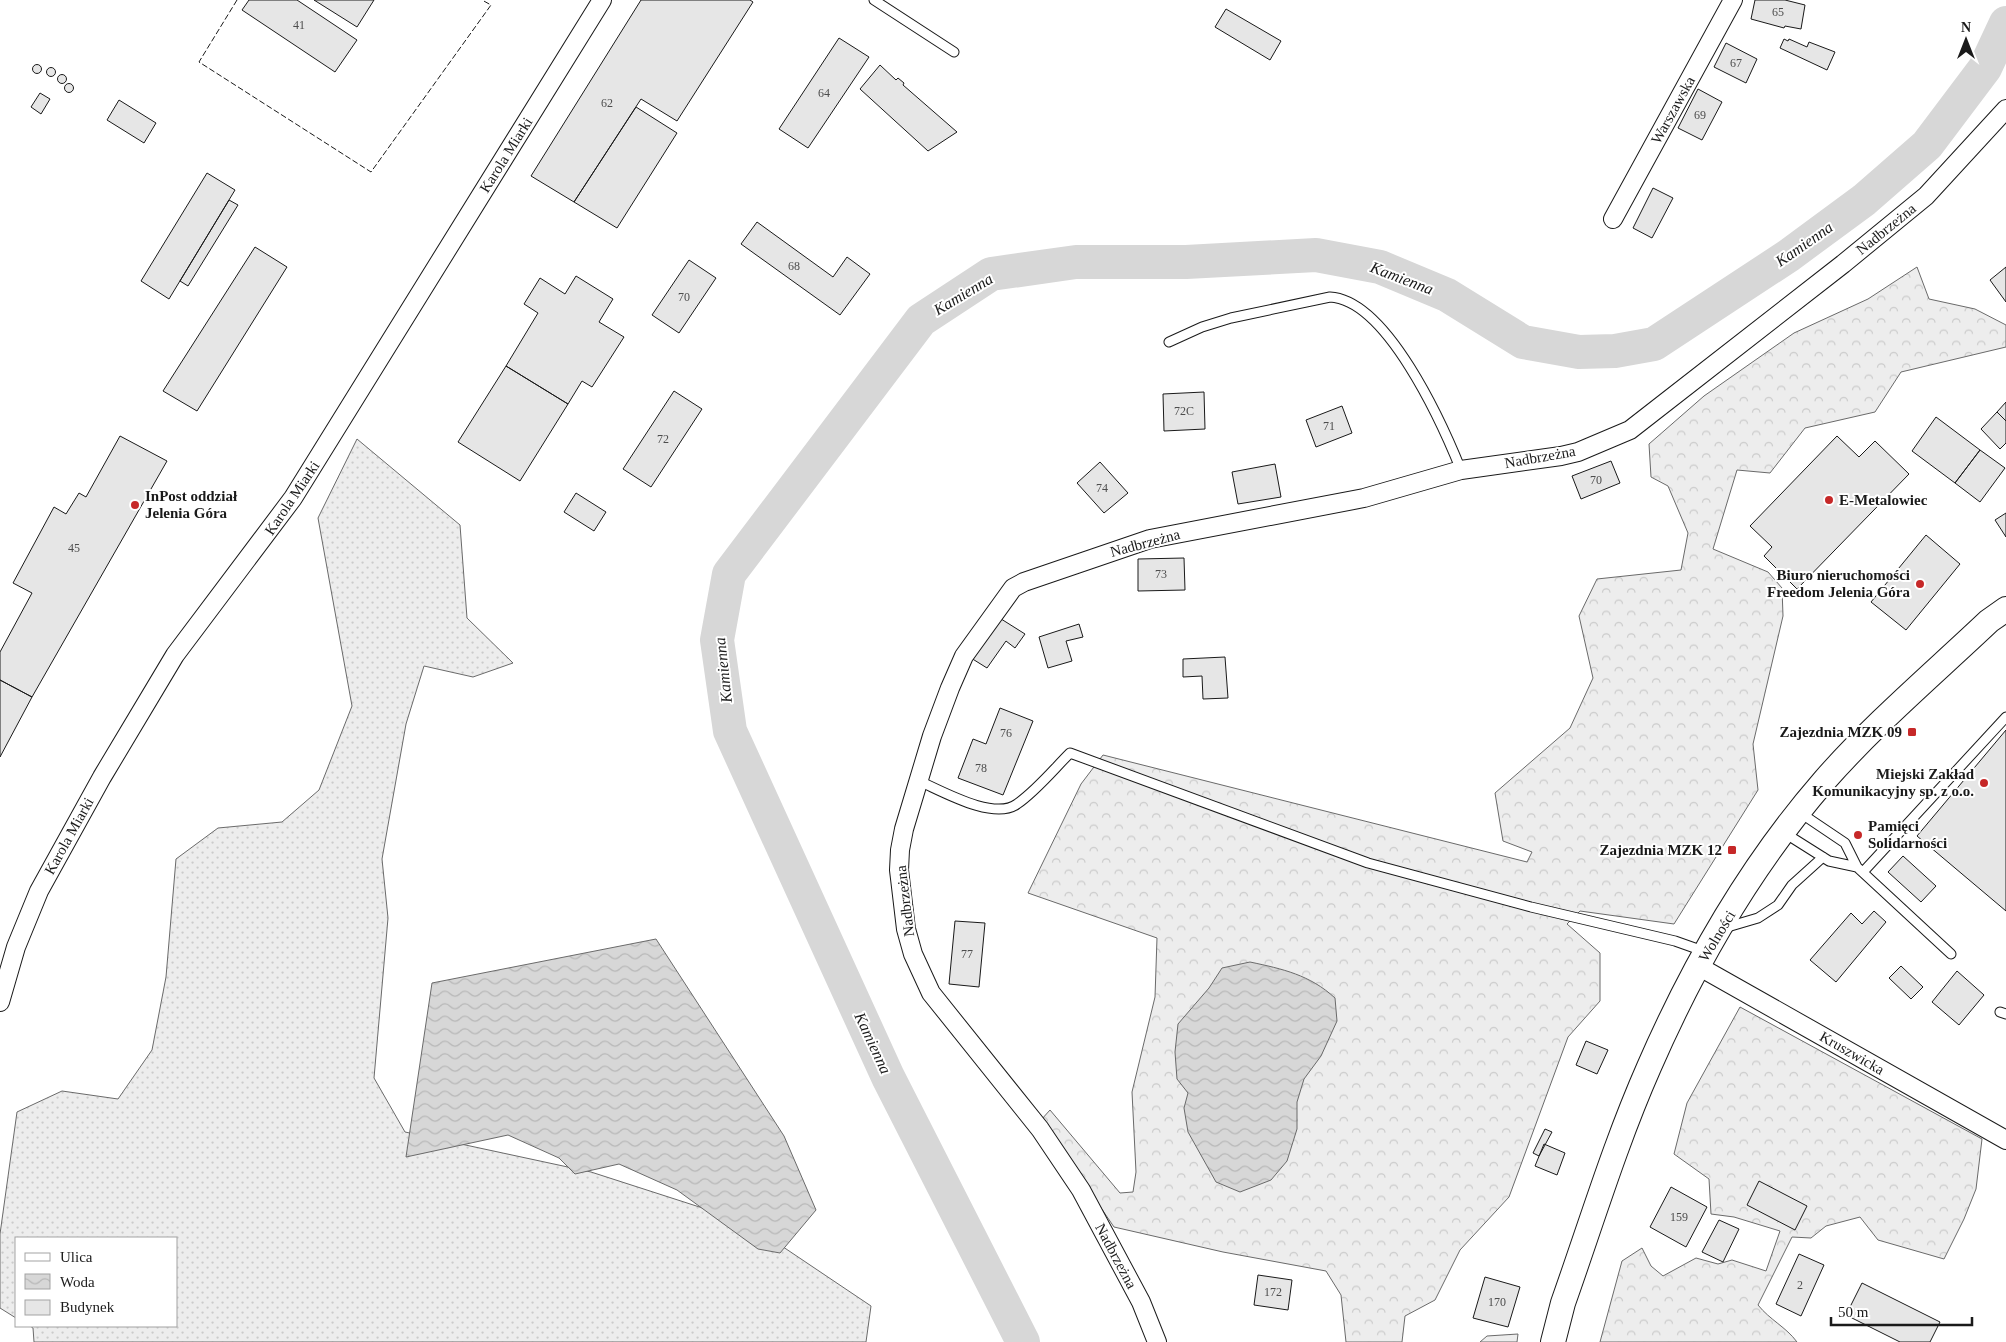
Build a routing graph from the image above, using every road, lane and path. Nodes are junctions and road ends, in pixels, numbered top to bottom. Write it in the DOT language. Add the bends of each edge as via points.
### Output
graph roads {
  1 [pos="602,0"];
  2 [pos="874,0"];
  3 [pos="1733,0"];
  4 [pos="954,52"];
  5 [pos="2006,109"];
  6 [pos="1613,219"];
  7 [pos="1169,342"];
  8 [pos="1461,470"];
  9 [pos="2006,609"];
  10 [pos="2006,717"];
  11 [pos="919,781"];
  12 [pos="1799,812"];
  13 [pos="1783,832"];
  14 [pos="1822,857"];
  15 [pos="1860,870"];
  16 [pos="1719,929"];
  17 [pos="1951,954"];
  18 [pos="1702,959"];
  19 [pos="0,1002"];
  20 [pos="2006,1140"];
  21 [pos="1157,1342"];
  22 [pos="1553,1342"];
  1 -- 19 [label="street, Karola Miarki" via="298,490 175,655 39,891 16,947"];
  2 -- 4 [label="lane"];
  3 -- 6 [label="street, Warszawska"];
  5 -- 8 [label="street, Nadbrzeżna" via="1926,196 1630,430 1569,454"];
  7 -- 8 [label="lane" via="1231,318 1330,297 1340,298 1377,325 1403,355 1446,432"];
  8 -- 11 [label="street, Nadbrzeżna" via="1364,498 1150,539 1013,588 964,656 941,711"];
  9 -- 12 [label="street, Wolności" via="1989,621 1850,752"];
  10 -- 15 [label="lane"];
  11 -- 18 [label="lane" via="956,798 994,810 1016,806 1070,753 1368,863 1531,908 1675,941"];
  11 -- 21 [label="street, Nadbrzeżna" via="904,829 899,870 906,930 921,976 931,994 989,1062 1064,1162 1141,1302"];
  12 -- 13 [label="street, Wolności"];
  12 -- 15 [label="lane" via="1845,843"];
  13 -- 14 [label="lane"];
  13 -- 16 [label="street, Wolności"];
  14 -- 15 [label="lane"];
  14 -- 16 [label="lane" via="1792,885 1778,905 1758,918"];
  15 -- 17 [label="lane"];
  16 -- 18 [label="street, Wolności"];
  18 -- 20 [label="street, Kruszwicka"];
  18 -- 22 [label="street, Wolności" via="1648,1068 1563,1303"];
}
